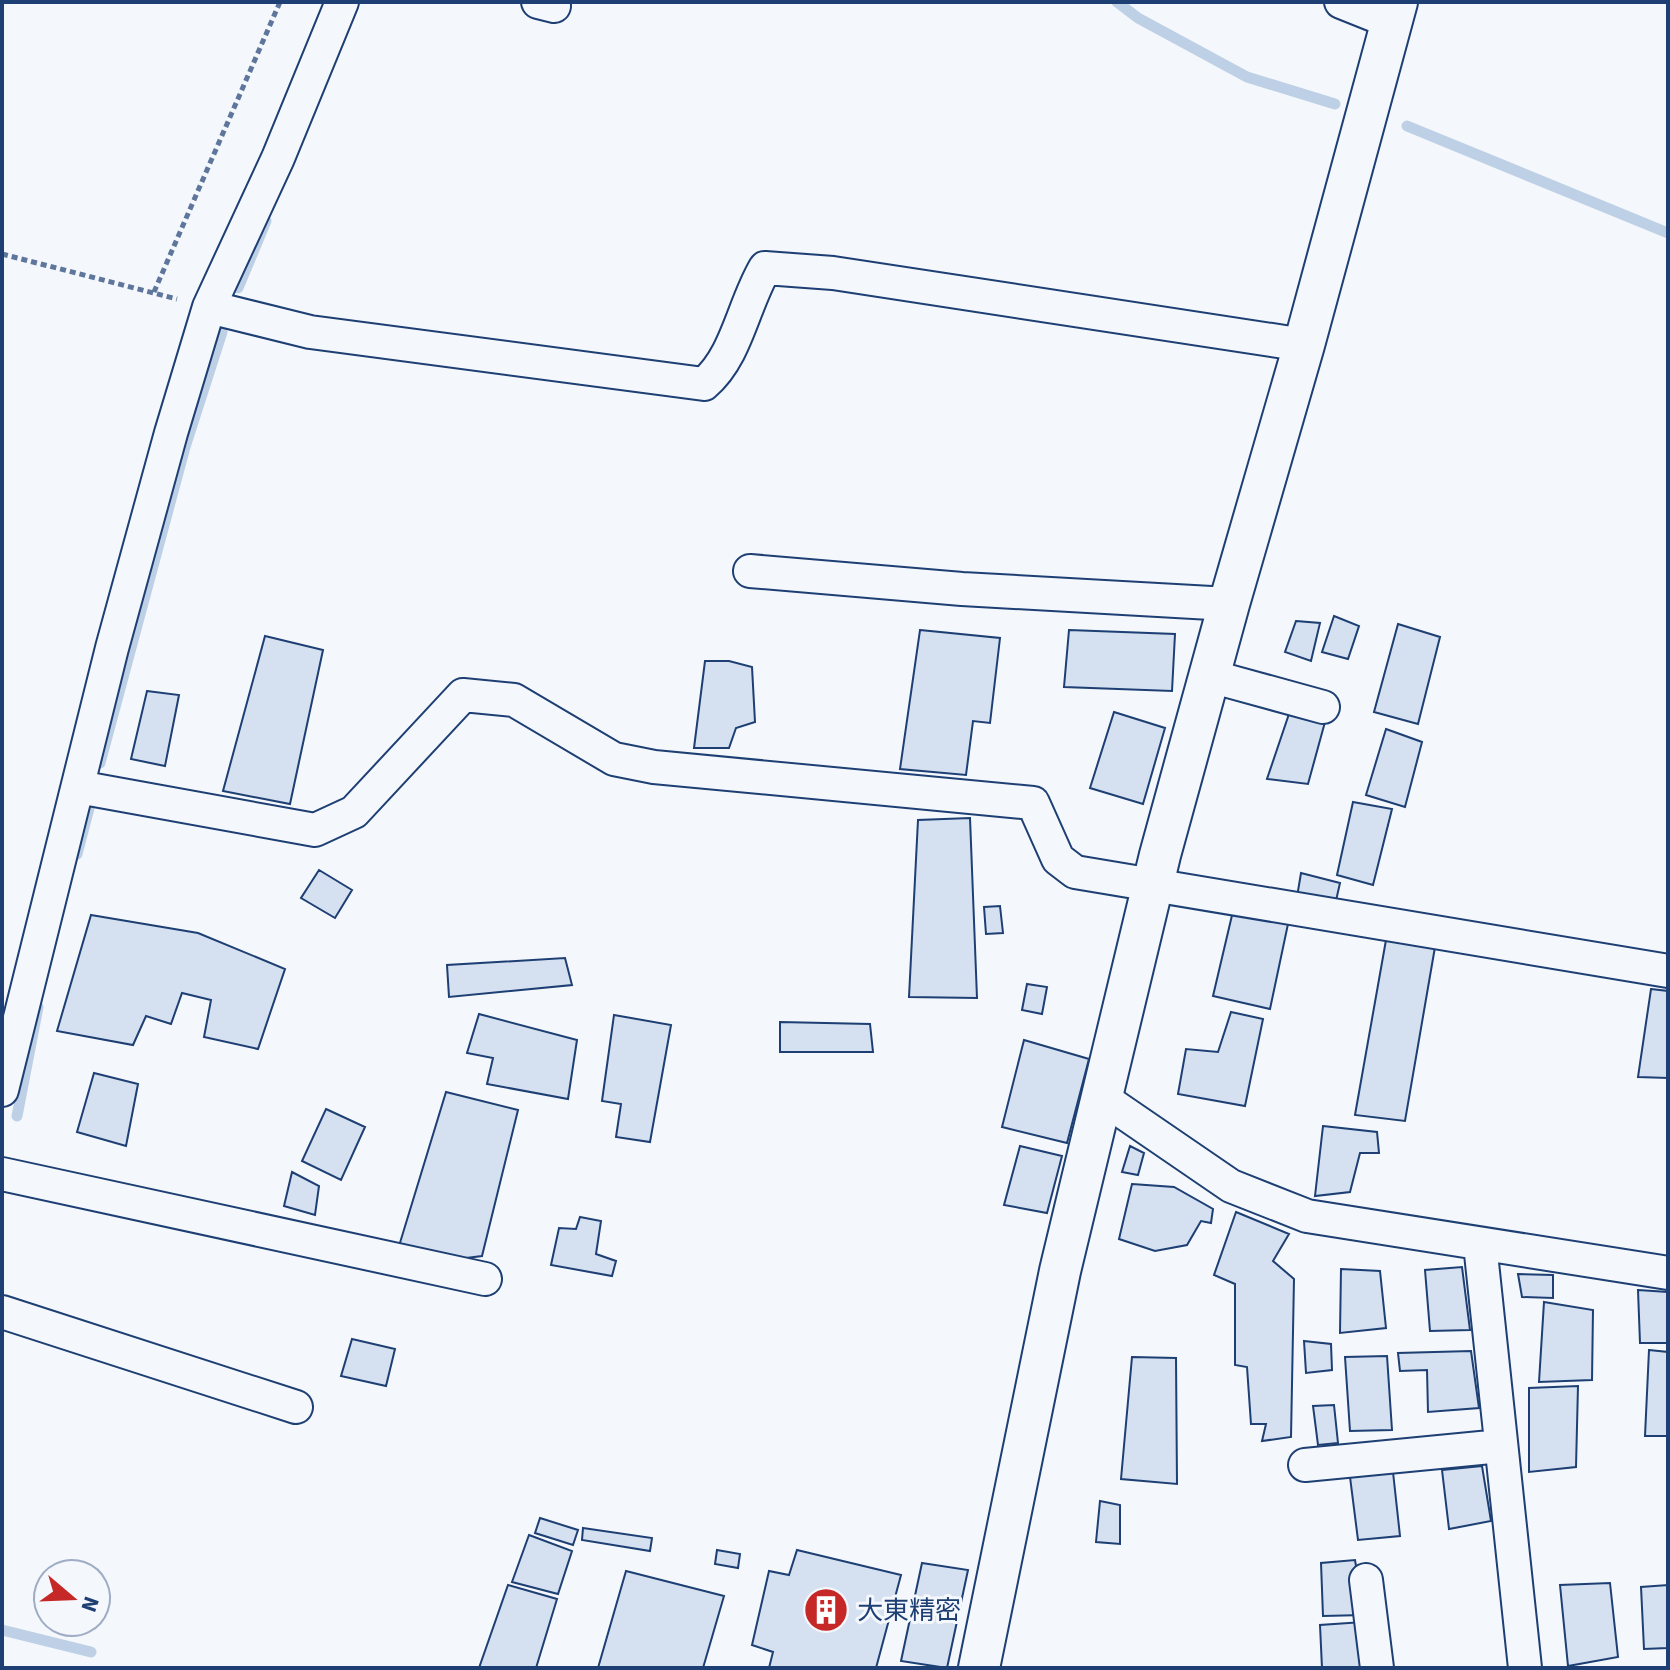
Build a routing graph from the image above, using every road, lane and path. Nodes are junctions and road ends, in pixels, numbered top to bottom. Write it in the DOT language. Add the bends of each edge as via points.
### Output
graph roads {
  1 [pos="280,2"];
  2 [pos="342,2"];
  3 [pos="1341,2"];
  4 [pos="1394,12"];
  5 [pos="2,254"];
  6 [pos="154,292"];
  7 [pos="209,307"];
  8 [pos="1304,345"];
  9 [pos="750,571"];
  10 [pos="1229,604"];
  11 [pos="1210,676"];
  12 [pos="1323,707"];
  13 [pos="78,787"];
  14 [pos="1153,885"];
  15 [pos="1668,971"];
  16 [pos="2,1090"];
  17 [pos="1101,1097"];
  18 [pos="2,1174"];
  19 [pos="1480,1244"];
  20 [pos="1668,1273"];
  21 [pos="485,1279"];
  22 [pos="2,1312"];
  23 [pos="296,1407"];
  24 [pos="1501,1446"];
  25 [pos="1305,1465"];
  26 [pos="1366,1580"];
  27 [pos="979,1668"];
  28 [pos="1377,1668"];
  29 [pos="1525,1668"];
  1 -- 6 [label="path"];
  2 -- 7 [label="street"];
  3 -- 4 [label="street"];
  4 -- 8 [label="street"];
  5 -- 6 [label="path"];
  6 -- 7 [label="path"];
  7 -- 8 [label="street" via="325,334 704,384 726,358 765,268 833,273"];
  7 -- 13 [label="street" via="127,592"];
  8 -- 10 [label="street"];
  9 -- 10 [label="street"];
  10 -- 11 [label="street"];
  11 -- 12 [label="street"];
  11 -- 14 [label="street"];
  13 -- 14 [label="street" via="315,830 354,812 463,695 514,700 614,759 654,767 1033,803 1058,859 1075,872"];
  13 -- 16 [label="street"];
  14 -- 15 [label="street"];
  14 -- 17 [label="street"];
  17 -- 19 [label="street" via="1231,1186 1307,1216"];
  17 -- 27 [label="street"];
  18 -- 21 [label="street"];
  19 -- 20 [label="street"];
  19 -- 24 [label="street"];
  22 -- 23 [label="street"];
  24 -- 25 [label="street"];
  24 -- 29 [label="street"];
  26 -- 28 [label="street"];
}
